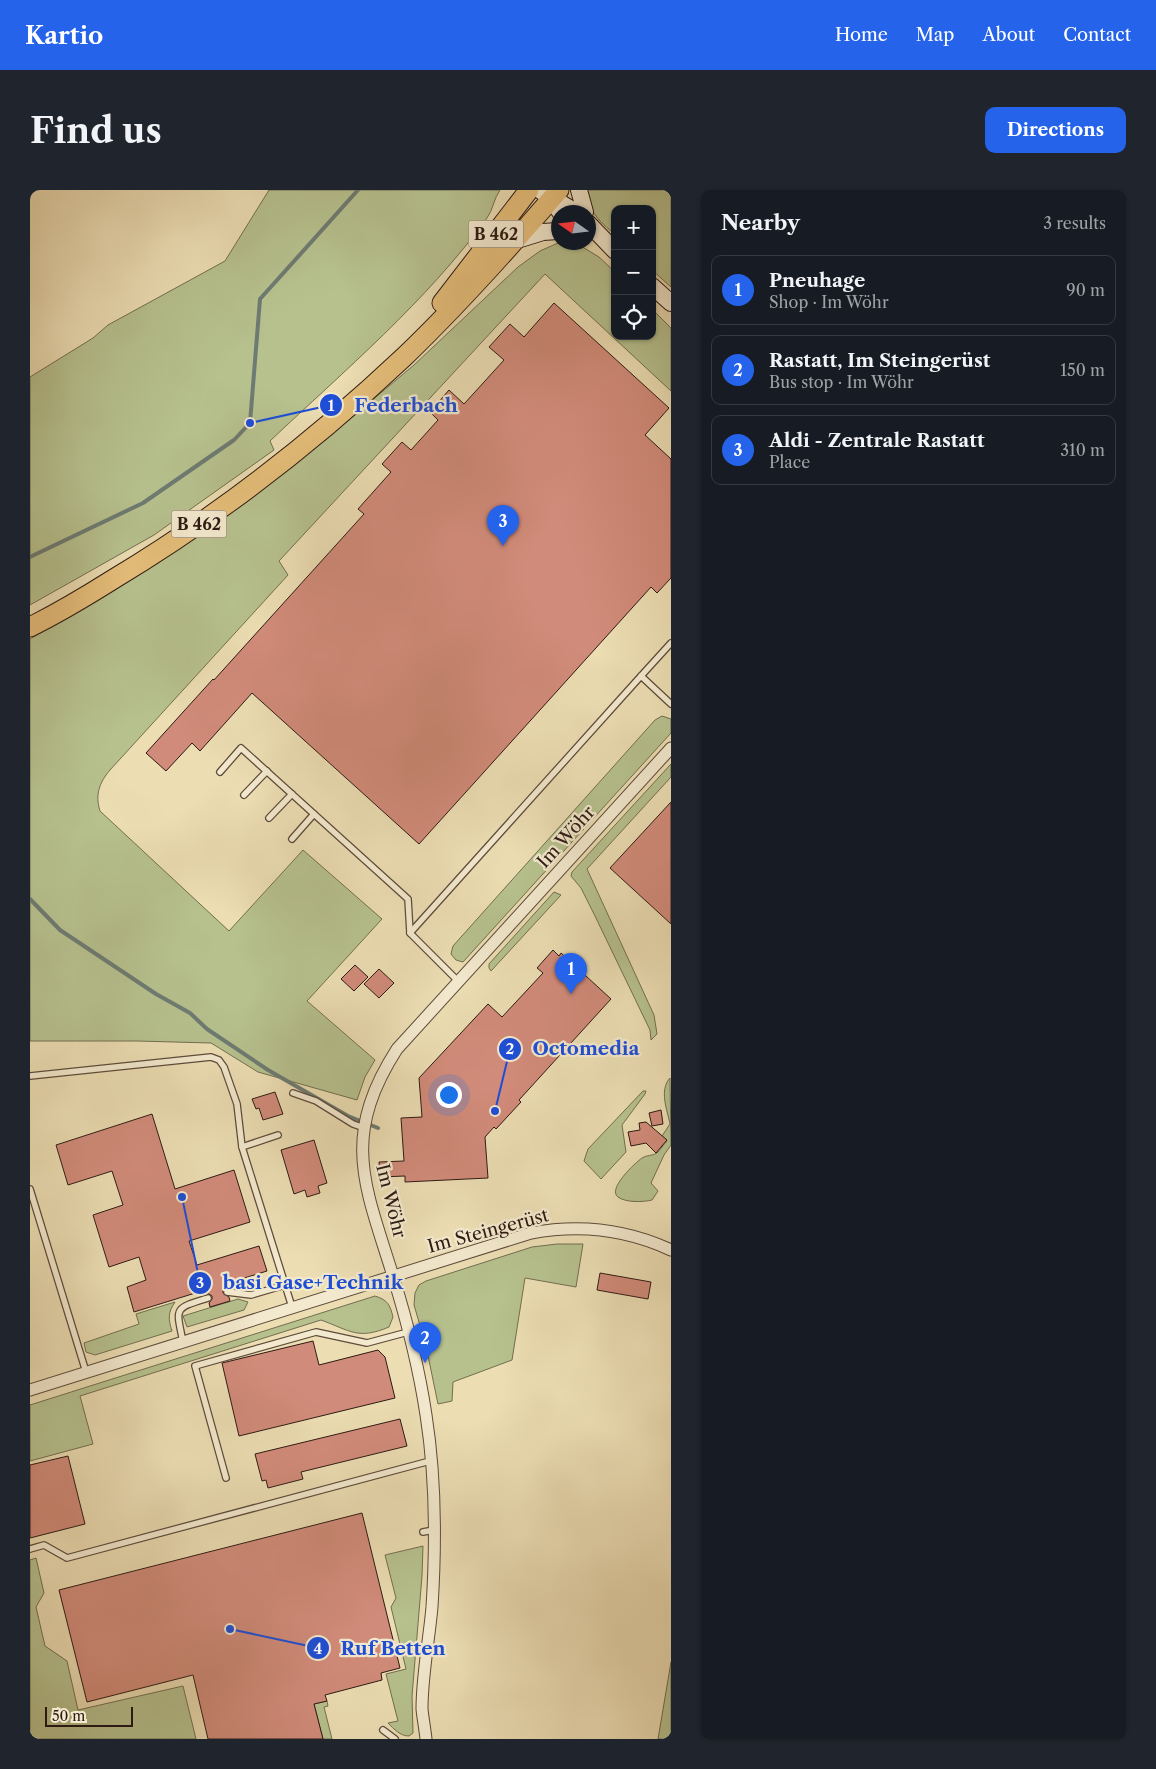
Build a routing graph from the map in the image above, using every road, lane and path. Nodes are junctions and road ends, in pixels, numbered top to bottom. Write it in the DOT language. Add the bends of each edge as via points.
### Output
graph roads {
  1 [pos="530,190"];
  2 [pos="579,190"];
  3 [pos="552,198"];
  4 [pos="564,205"];
  5 [pos="582,205"];
  6 [pos="551,231"];
  7 [pos="596,231"];
  8 [pos="596,240"];
  9 [pos="514,241"];
  10 [pos="611,248"];
  11 [pos="611,249"];
  12 [pos="656,290"];
  13 [pos="671,303"];
  14 [pos="354,401"];
  15 [pos="30,627"];
  16 [pos="671,643"];
  17 [pos="640,676"];
  18 [pos="671,704"];
  19 [pos="671,748"];
  20 [pos="267,771"];
  21 [pos="220,772"];
  22 [pos="292,794"];
  23 [pos="244,795"];
  24 [pos="314,814"];
  25 [pos="269,818"];
  26 [pos="292,839"];
  27 [pos="410,933"];
  28 [pos="458,981"];
  29 [pos="30,1076"];
  30 [pos="293,1093"];
  31 [pos="364,1128"];
  32 [pos="278,1135"];
  33 [pos="242,1147"];
  34 [pos="30,1188"];
  35 [pos="671,1250"];
  36 [pos="393,1276"];
  37 [pos="285,1285"];
  38 [pos="227,1292"];
  39 [pos="208,1298"];
  40 [pos="292,1308"];
  41 [pos="408,1332"];
  42 [pos="183,1342"];
  43 [pos="86,1372"];
  44 [pos="30,1390"];
  45 [pos="430,1461"];
  46 [pos="226,1478"];
  47 [pos="30,1549"];
  48 [pos="383,1730"];
  49 [pos="396,1739"];
  50 [pos="426,1739"];
  1 -- 14 [label="main road, B 462" via="436,311"];
  2 -- 5 [label="street"];
  3 -- 4 [label="street"];
  3 -- 9 [label="main road, B 462"];
  6 -- 9 [label="street"];
  7 -- 10 [label="street"];
  8 -- 11 [label="street"];
  9 -- 14 [label="main road, B 462" via="422,339"];
  12 -- 13 [label="street"];
  14 -- 15 [label="main road, B 462" via="259,482 159,552"];
  16 -- 17 [label="lane"];
  17 -- 18 [label="lane"];
  17 -- 27 [label="lane"];
  19 -- 28 [label="street, Im Wöhr"];
  20 -- 21 [label="lane" via="241,748"];
  20 -- 22 [label="lane"];
  20 -- 23 [label="lane"];
  22 -- 24 [label="lane"];
  22 -- 25 [label="lane"];
  24 -- 26 [label="lane"];
  24 -- 27 [label="lane" via="408,899"];
  27 -- 28 [label="lane"];
  28 -- 31 [label="street, Im Wöhr" via="396,1049 373,1092"];
  29 -- 33 [label="lane" via="211,1057 224,1067 237,1104"];
  30 -- 31 [label="lane" via="316,1101"];
  31 -- 36 [label="street, Im Wöhr" via="362,1158 365,1182"];
  32 -- 33 [label="lane"];
  33 -- 37 [label="lane"];
  34 -- 43 [label="lane"];
  35 -- 36 [label="street, Im Steingerüst" via="617,1232 574,1228 550,1230"];
  36 -- 40 [label="street, Im Steingerüst"];
  36 -- 41 [label="street, Im Wöhr"];
  37 -- 38 [label="lane" via="251,1295"];
  37 -- 40 [label="lane"];
  39 -- 42 [label="lane" via="179,1309 177,1315"];
  40 -- 42 [label="street, Im Steingerüst"];
  41 -- 45 [label="street, Im Wöhr" via="419,1372"];
  41 -- 46 [label="lane" via="367,1343 316,1332 195,1366"];
  42 -- 43 [label="street, Im Steingerüst"];
  43 -- 44 [label="street, Im Steingerüst"];
  45 -- 47 [label="lane" via="67,1558 44,1545"];
  45 -- 50 [label="street, Im Wöhr" via="428,1531 434,1563 422,1710"];
  48 -- 49 [label="lane"];
}
